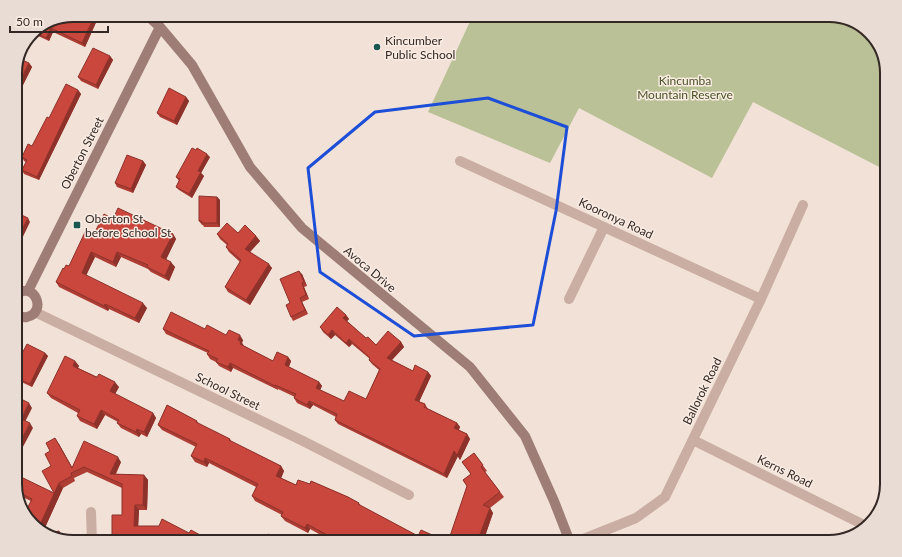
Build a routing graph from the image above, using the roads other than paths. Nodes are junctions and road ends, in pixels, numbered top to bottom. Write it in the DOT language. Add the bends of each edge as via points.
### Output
graph roads {
  1 [pos="155,22"];
  2 [pos="160,27"];
  3 [pos="460,161"];
  4 [pos="803,205"];
  5 [pos="604,227"];
  6 [pos="22,291"];
  7 [pos="28,291"];
  8 [pos="569,299"];
  9 [pos="761,299"];
  10 [pos="35,312"];
  11 [pos="22,317"];
  12 [pos="693,440"];
  13 [pos="409,495"];
  14 [pos="92,512"];
  15 [pos="861,523"];
  16 [pos="92,535"];
  17 [pos="567,535"];
  18 [pos="594,535"];
  1 -- 2 [label="main road, Avoca Drive"];
  2 -- 7 [label="main road, Oberton Street"];
  2 -- 17 [label="main road, Avoca Drive" via="192,65 250,167 302,228 470,367 525,436"];
  3 -- 5 [label="street, Kooronya Road"];
  4 -- 9 [label="street, Ballorok Road"];
  5 -- 8 [label="street"];
  5 -- 9 [label="street, Kooronya Road"];
  6 -- 7 [label="main road"];
  7 -- 10 [label="main road" via="37,300"];
  9 -- 12 [label="street, Ballorok Road"];
  10 -- 11 [label="main road" via="27,317"];
  10 -- 13 [label="street, School Street"];
  12 -- 15 [label="street, Kerns Road"];
  12 -- 18 [label="street, Ballorok Road" via="664,497 636,518"];
  14 -- 16 [label="street"];
}
